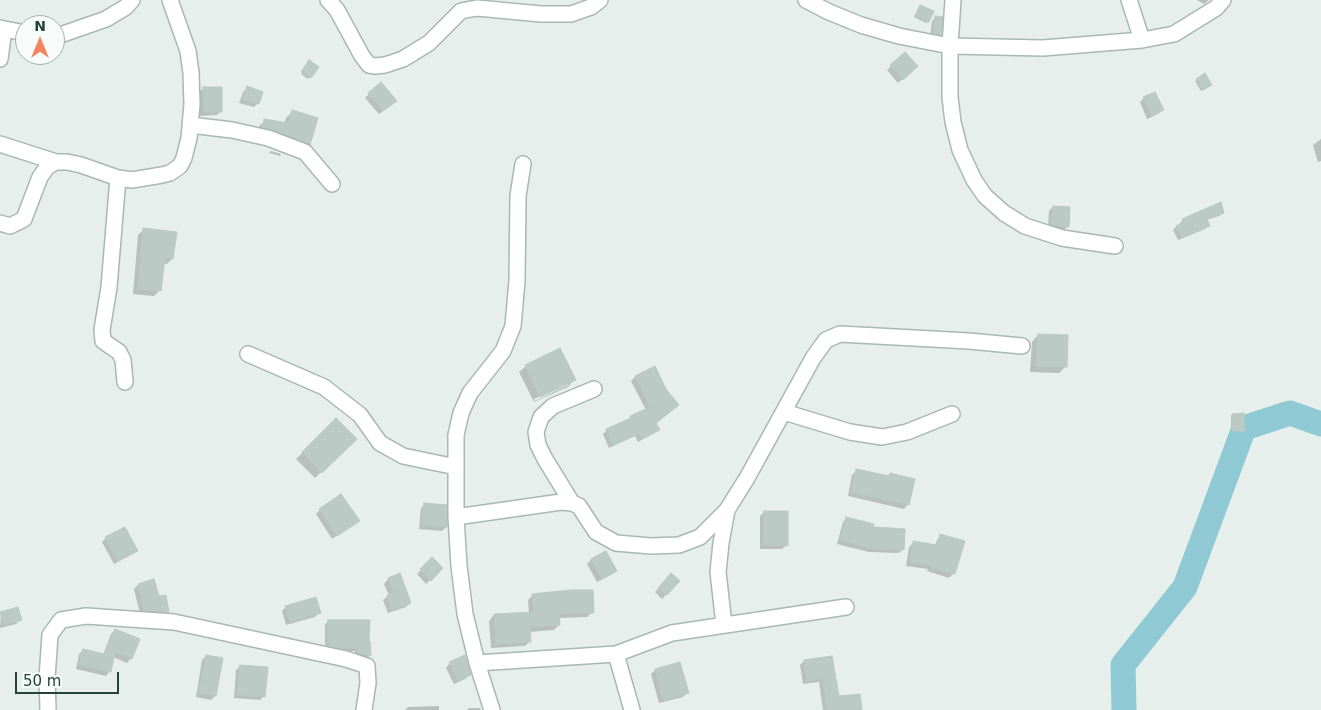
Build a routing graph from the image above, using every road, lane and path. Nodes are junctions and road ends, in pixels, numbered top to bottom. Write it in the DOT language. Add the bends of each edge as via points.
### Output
graph roads {
  1 [pos="132,0"];
  2 [pos="170,0"];
  3 [pos="328,0"];
  4 [pos="600,0"];
  5 [pos="806,0"];
  6 [pos="953,0"];
  7 [pos="1128,0"];
  8 [pos="1223,0"];
  9 [pos="2,28"];
  10 [pos="15,31"];
  11 [pos="65,33"];
  12 [pos="1142,40"];
  13 [pos="950,46"];
  14 [pos="0,59"];
  15 [pos="190,125"];
  16 [pos="0,144"];
  17 [pos="56,162"];
  18 [pos="522,164"];
  19 [pos="118,178"];
  20 [pos="332,184"];
  21 [pos="0,223"];
  22 [pos="1114,246"];
  23 [pos="1022,346"];
  24 [pos="248,354"];
  25 [pos="125,382"];
  26 [pos="594,389"];
  27 [pos="784,412"];
  28 [pos="952,414"];
  29 [pos="456,467"];
  30 [pos="572,503"];
  31 [pos="727,510"];
  32 [pos="456,517"];
  33 [pos="846,607"];
  34 [pos="724,624"];
  35 [pos="616,654"];
  36 [pos="477,663"];
  37 [pos="48,710"];
  38 [pos="364,710"];
  39 [pos="492,710"];
  40 [pos="632,710"];
  1 -- 11 [label="street" via="106,19"];
  2 -- 15 [label="street" via="188,52 192,104"];
  3 -- 4 [label="street" via="337,10 362,56 374,66 402,59 429,43 461,11 477,8 572,14"];
  5 -- 13 [label="street" via="861,25"];
  6 -- 13 [label="street"];
  7 -- 12 [label="street"];
  8 -- 12 [label="street" via="1216,8 1174,34"];
  9 -- 10 [label="street"];
  9 -- 14 [label="street"];
  12 -- 13 [label="street" via="1043,48"];
  13 -- 22 [label="street" via="950,97 955,131 960,150 985,196 1024,226 1062,238"];
  15 -- 19 [label="street" via="180,166 170,173 132,180"];
  15 -- 20 [label="street" via="268,138 304,152"];
  16 -- 17 [label="street"];
  17 -- 19 [label="street" via="81,165"];
  17 -- 21 [label="street" via="48,166 40,177 24,219 10,226"];
  18 -- 29 [label="street" via="513,326 503,351 470,393 461,413 456,435"];
  19 -- 25 [label="street" via="102,341 119,352"];
  23 -- 27 [label="street" via="840,334 826,340 813,358"];
  24 -- 29 [label="street" via="324,387 360,415 380,443 402,456"];
  26 -- 30 [label="street" via="553,406 541,417 536,432 545,460"];
  27 -- 28 [label="street" via="850,432 882,437 907,432"];
  27 -- 31 [label="street"];
  29 -- 32 [label="street"];
  30 -- 31 [label="street" via="578,506 596,532 616,543 651,546 679,545 700,537"];
  30 -- 32 [label="street"];
  31 -- 34 [label="street" via="718,572"];
  32 -- 36 [label="street" via="465,614"];
  33 -- 34 [label="street"];
  34 -- 35 [label="street" via="672,634"];
  35 -- 36 [label="street"];
  35 -- 40 [label="street"];
  36 -- 39 [label="street"];
  37 -- 38 [label="street" via="50,635 61,620 86,616 174,622 367,666"];
}
